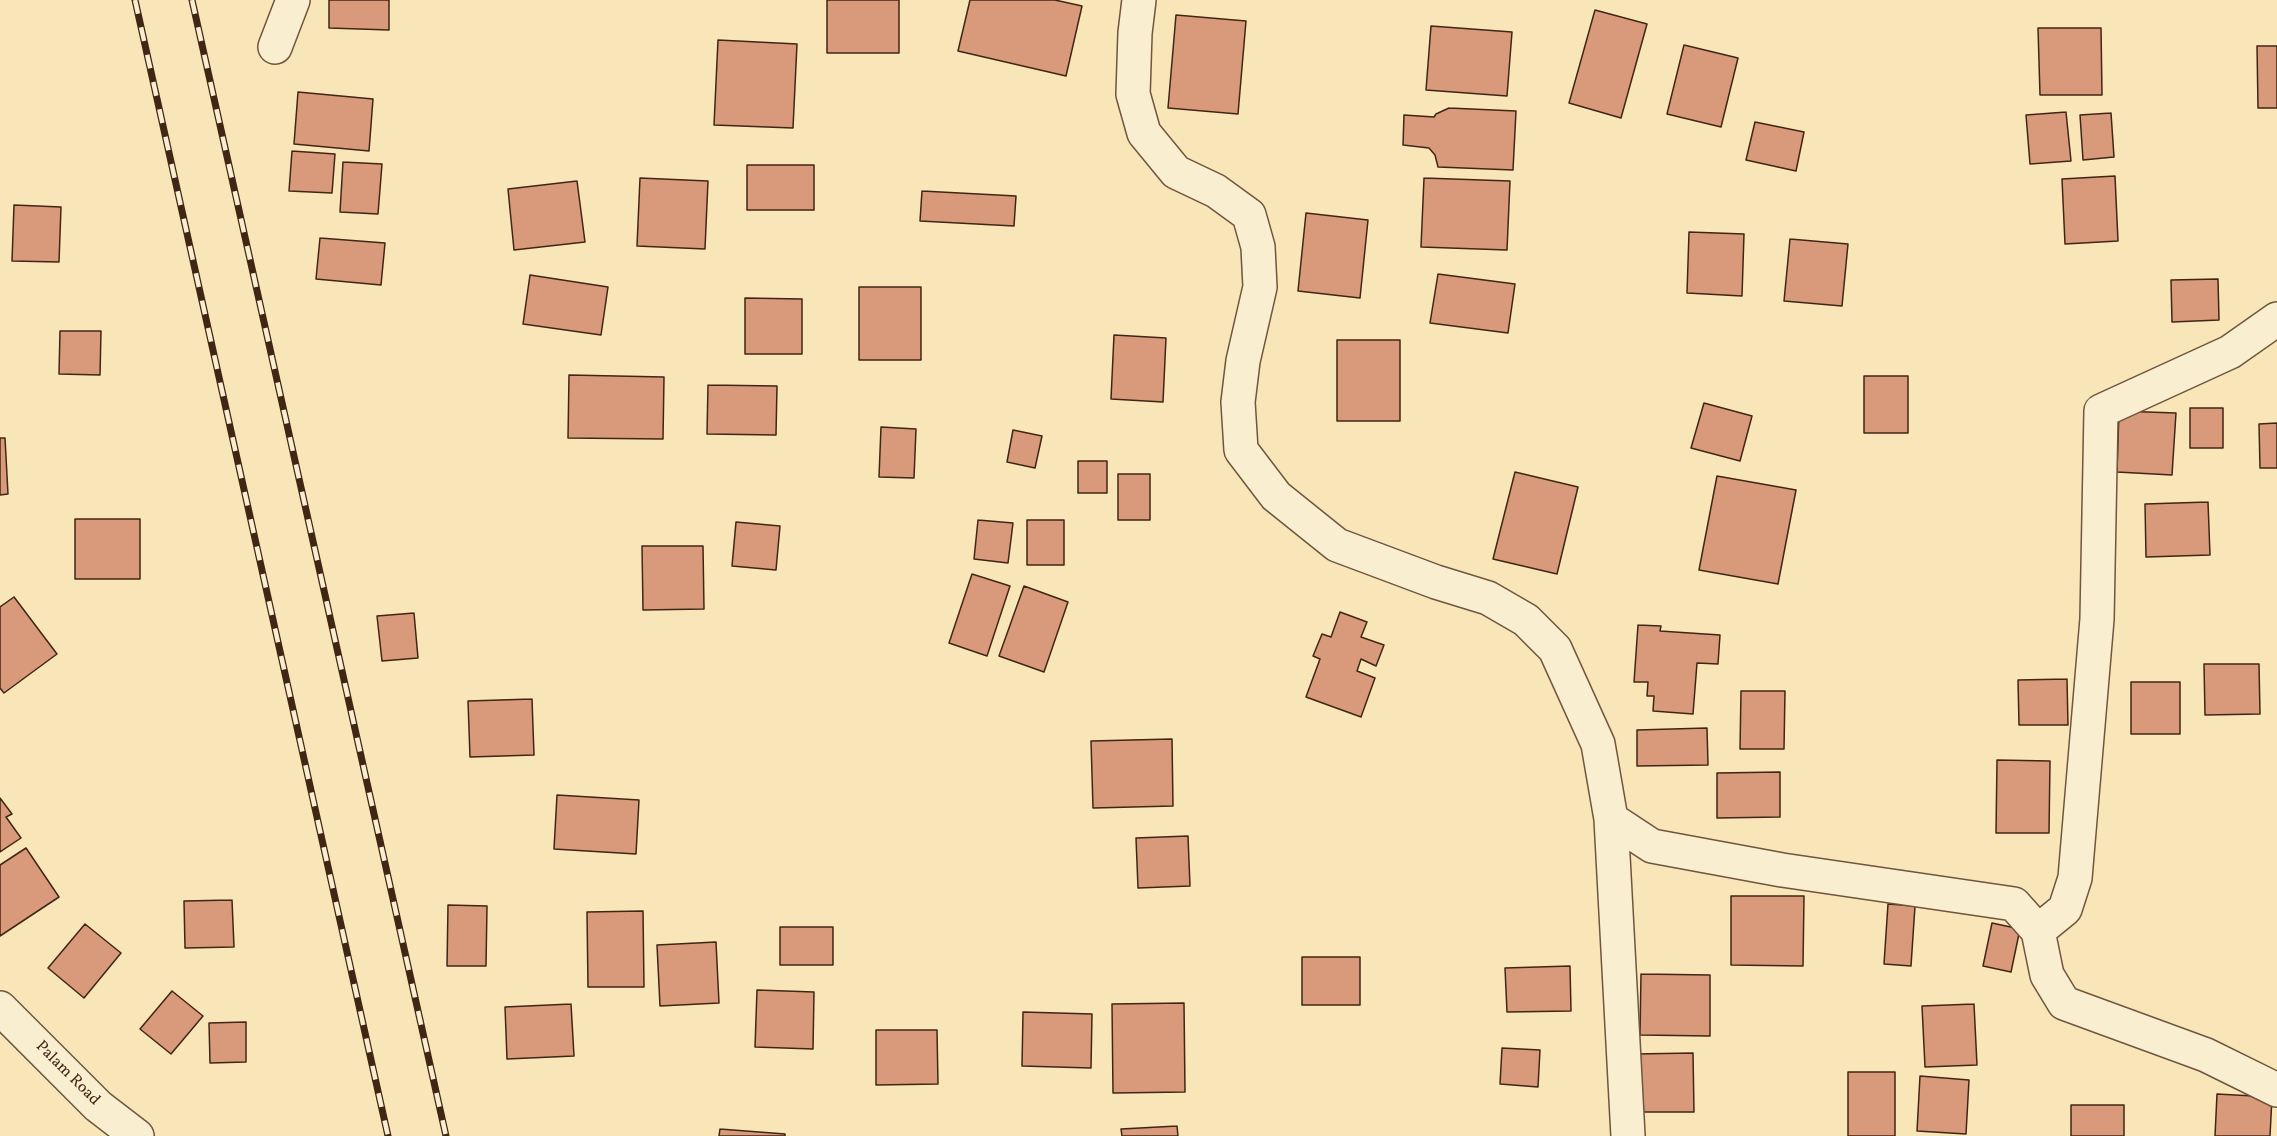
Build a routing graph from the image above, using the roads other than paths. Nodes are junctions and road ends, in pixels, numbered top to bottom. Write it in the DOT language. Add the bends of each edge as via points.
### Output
graph roads {
  1 [pos="293,0"];
  2 [pos="1139,0"];
  3 [pos="275,47"];
  4 [pos="2277,319"];
  5 [pos="1611,819"];
  6 [pos="2038,931"];
  7 [pos="0,1008"];
  8 [pos="2277,1090"];
  9 [pos="137,1136"];
  10 [pos="1628,1136"];
  1 -- 3 [label="street"];
  2 -- 5 [label="street" via="1133,94 1144,133 1176,172 1216,191 1248,215 1258,247 1260,286 1238,402 1241,450 1276,496 1337,545 1488,598 1526,620 1555,649 1598,744"];
  4 -- 6 [label="street" via="2230,352 2101,411 2097,619 2075,878 2065,909"];
  5 -- 6 [label="street" via="1652,846 1782,870 2014,904"];
  5 -- 10 [label="street"];
  6 -- 8 [label="street" via="2047,975 2064,1003 2206,1055"];
  7 -- 9 [label="street, Palam Road" via="98,1106"];
}
